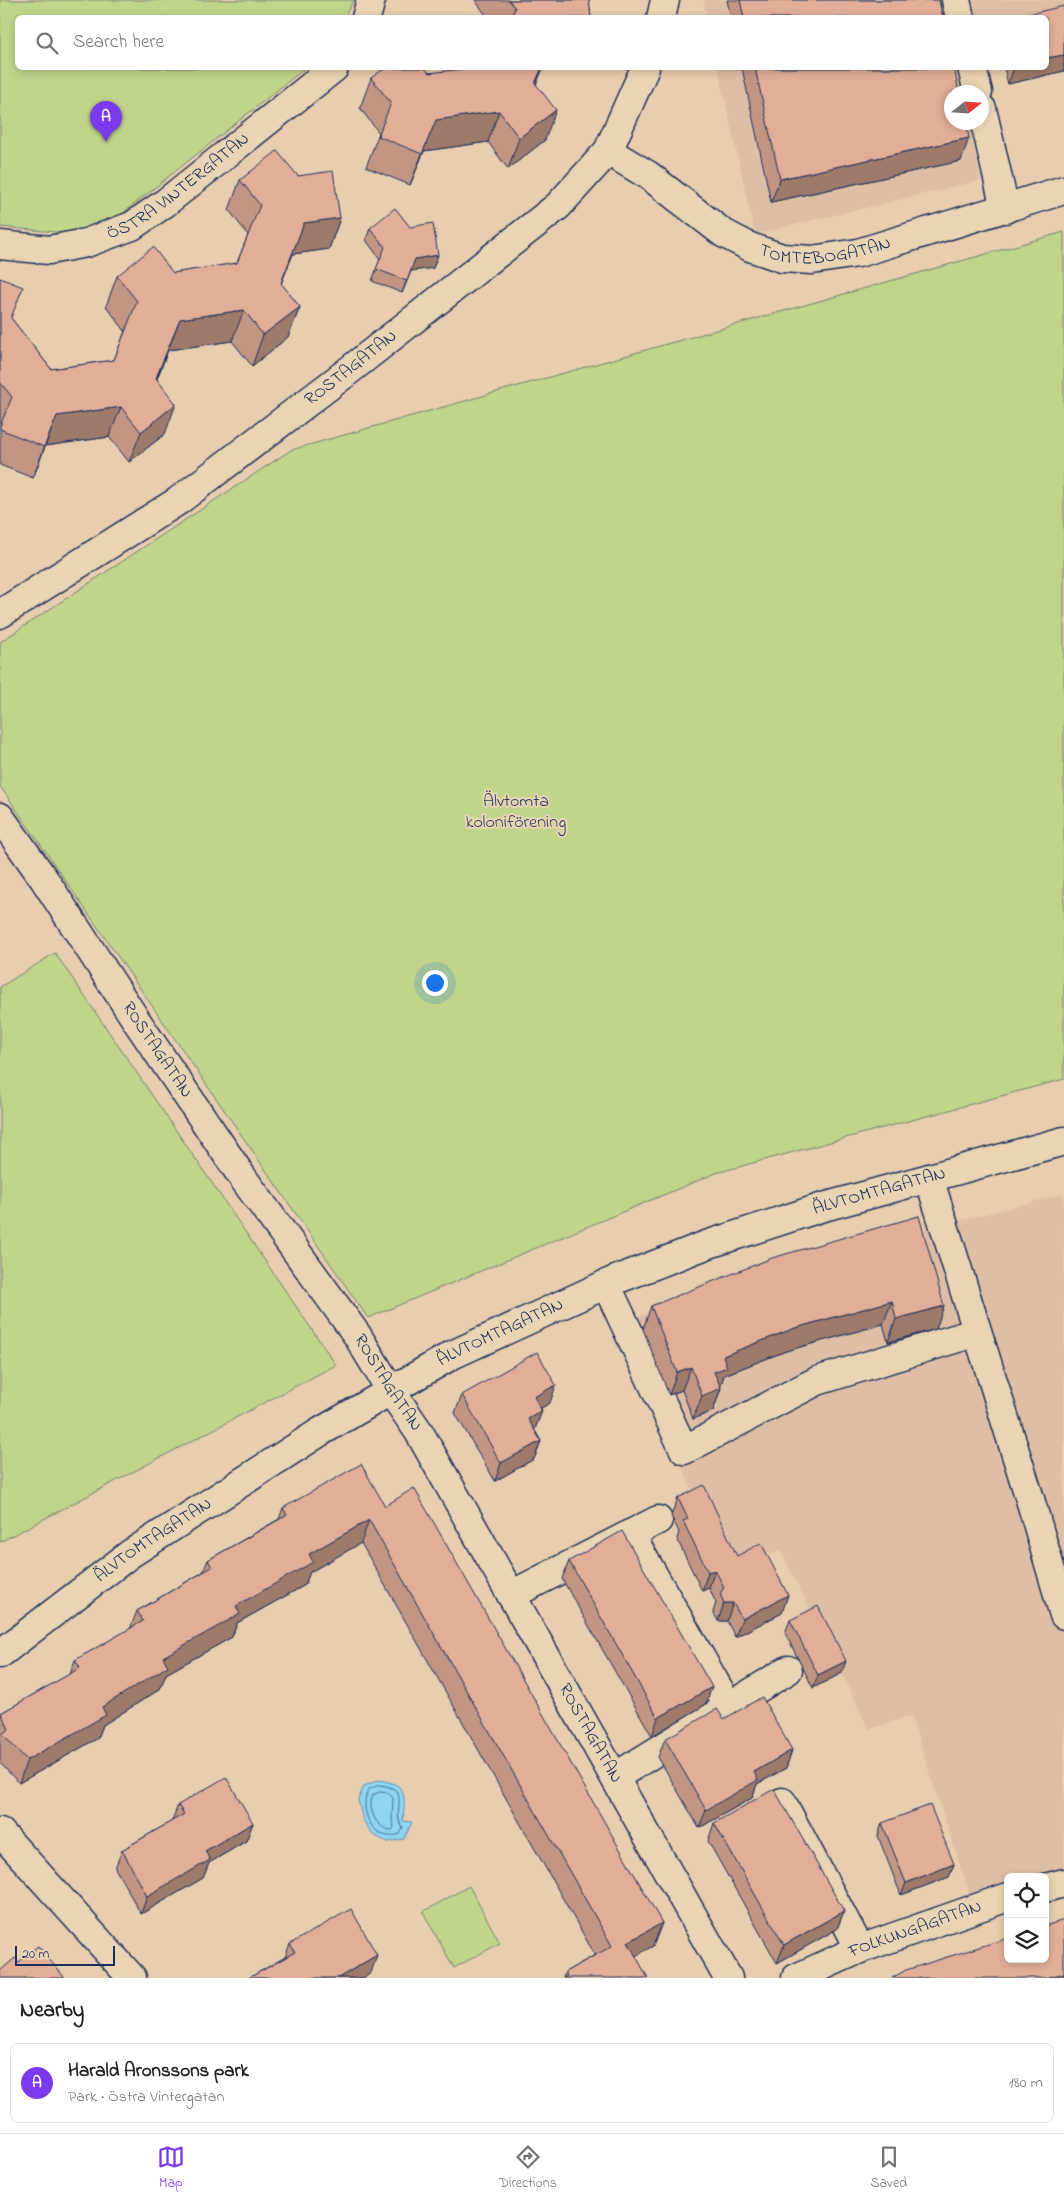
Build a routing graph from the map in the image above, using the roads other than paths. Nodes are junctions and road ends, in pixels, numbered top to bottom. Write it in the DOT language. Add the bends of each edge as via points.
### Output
graph roads {
  1 [pos="371,0"];
  2 [pos="665,0"];
  3 [pos="956,0"];
  4 [pos="367,15"];
  5 [pos="662,15"];
  6 [pos="959,15"];
  7 [pos="331,70"];
  8 [pos="644,70"];
  9 [pos="972,70"];
  10 [pos="976,85"];
  11 [pos="987,130"];
  12 [pos="608,151"];
  13 [pos="1064,190"];
  14 [pos="1005,209"];
  15 [pos="0,245"];
  16 [pos="0,614"];
  17 [pos="0,817"];
  18 [pos="1064,1141"];
  19 [pos="929,1178"];
  20 [pos="606,1284"];
  21 [pos="977,1332"];
  22 [pos="390,1391"];
  23 [pos="658,1520"];
  24 [pos="630,1534"];
  25 [pos="511,1595"];
  26 [pos="1064,1615"];
  27 [pos="0,1654"];
  28 [pos="788,1670"];
  29 [pos="729,1707"];
  30 [pos="615,1778"];
  31 [pos="782,1802"];
  32 [pos="0,1832"];
  33 [pos="1064,1883"];
  34 [pos="1049,1887"];
  35 [pos="1004,1898"];
  36 [pos="860,1949"];
  37 [pos="132,1978"];
  38 [pos="728,1978"];
  39 [pos="796,1978"];
  1 -- 4 [label="street"];
  2 -- 5 [label="street"];
  3 -- 6 [label="street"];
  7 -- 15 [label="street, ÖSTRA VINTERGATAN" via="132,226 86,243 48,250"];
  8 -- 12 [label="street, ROSTAGATAN"];
  9 -- 10 [label="street"];
  11 -- 14 [label="street"];
  12 -- 14 [label="street, TOMTEBOGATAN" via="648,175 723,233 782,258 812,260 858,254"];
  12 -- 16 [label="street, ROSTAGATAN" via="558,206 178,501"];
  13 -- 14 [label="street, TOMTEBOGATAN"];
  17 -- 22 [label="street, ROSTAGATAN" via="243,1178 357,1335"];
  18 -- 19 [label="street, ÄLVTOMTAGATAN"];
  19 -- 20 [label="street, ÄLVTOMTAGATAN" via="820,1208 706,1245"];
  19 -- 21 [label="street"];
  20 -- 21 [label="street" via="684,1450 818,1381"];
  20 -- 22 [label="street, ÄLVTOMTAGATAN" via="452,1355"];
  21 -- 26 [label="street"];
  22 -- 25 [label="street, ROSTAGATAN" via="419,1432"];
  22 -- 27 [label="street, ÄLVTOMTAGATAN" via="256,1472 130,1554"];
  23 -- 24 [label="street"];
  24 -- 25 [label="street"];
  24 -- 29 [label="street"];
  25 -- 30 [label="street, ROSTAGATAN"];
  28 -- 29 [label="street"];
  29 -- 30 [label="street"];
  30 -- 38 [label="street, ROSTAGATAN"];
  31 -- 36 [label="street"];
  32 -- 37 [label="street"];
  33 -- 34 [label="street"];
  35 -- 36 [label="street, FOLKUNGAGATAN"];
  36 -- 39 [label="street, FOLKUNGAGATAN"];
}
